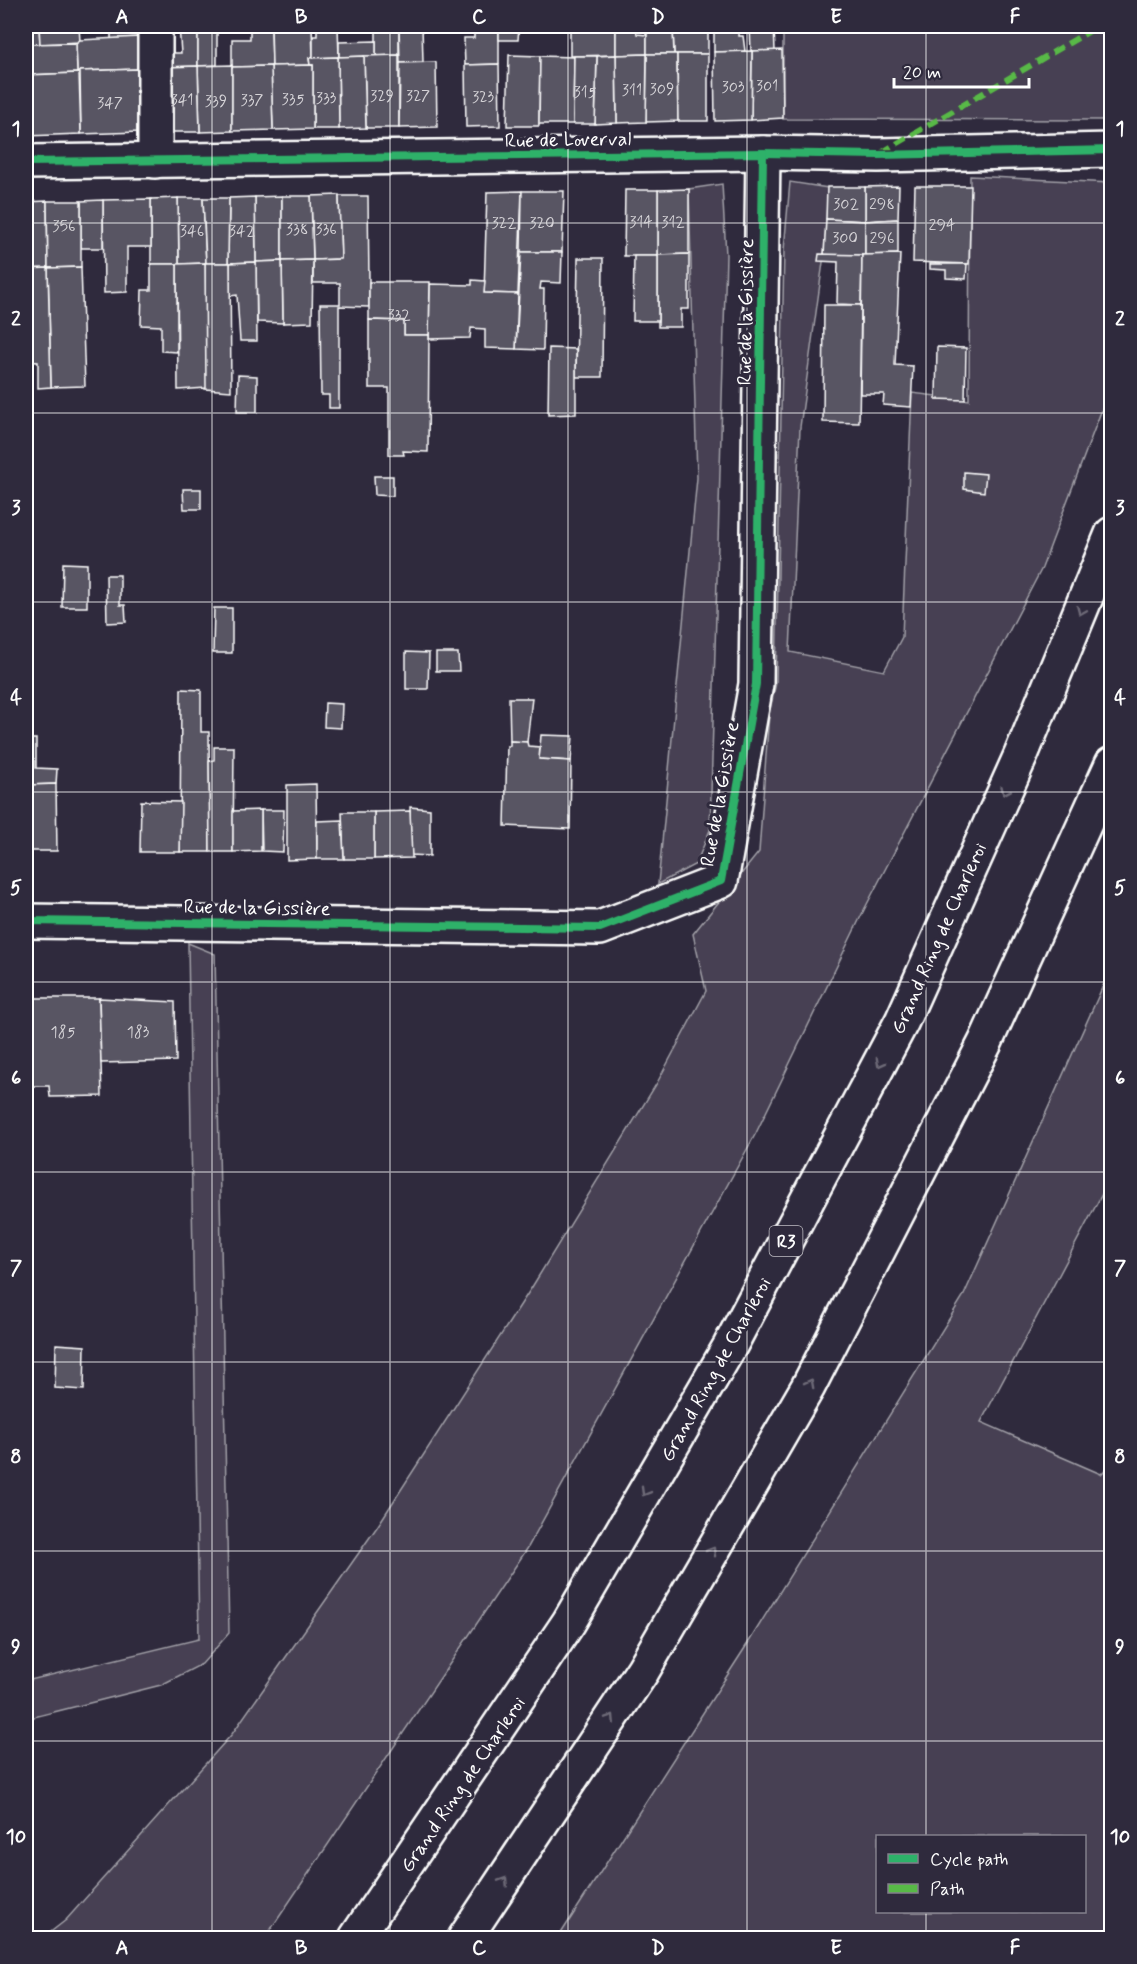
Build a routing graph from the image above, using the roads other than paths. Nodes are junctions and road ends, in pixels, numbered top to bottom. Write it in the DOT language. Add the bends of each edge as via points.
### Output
graph roads {
  1 [pos="155,26"];
  2 [pos="1112,150"];
  3 [pos="764,153"];
  4 [pos="155,161"];
  5 [pos="26,162"];
  6 [pos="1112,534"];
  7 [pos="1112,764"];
  8 [pos="26,921"];
  9 [pos="394,1886"];
  10 [pos="469,1936"];
  11 [pos="334,1938"];
  12 [pos="356,1938"];
  1 -- 4 [label="main road"];
  2 -- 3 [label="main road, Rue de Loverval"];
  3 -- 4 [label="main road, Rue de Loverval"];
  3 -- 8 [label="main road, Rue de la Gissière" via="756,684 721,881 600,928"];
  4 -- 5 [label="main road, Rue de Loverval"];
  6 -- 9 [label="main road, Grand Ring de Charleroi / R3, one-way" via="1021,755 902,1021 730,1346 569,1622"];
  10 -- 7 [label="main road, one-way" via="643,1670 808,1387 985,1043"];
  9 -- 11 [label="main road"];
  9 -- 12 [label="main road, Grand Ring de Charleroi / R3"];
}
